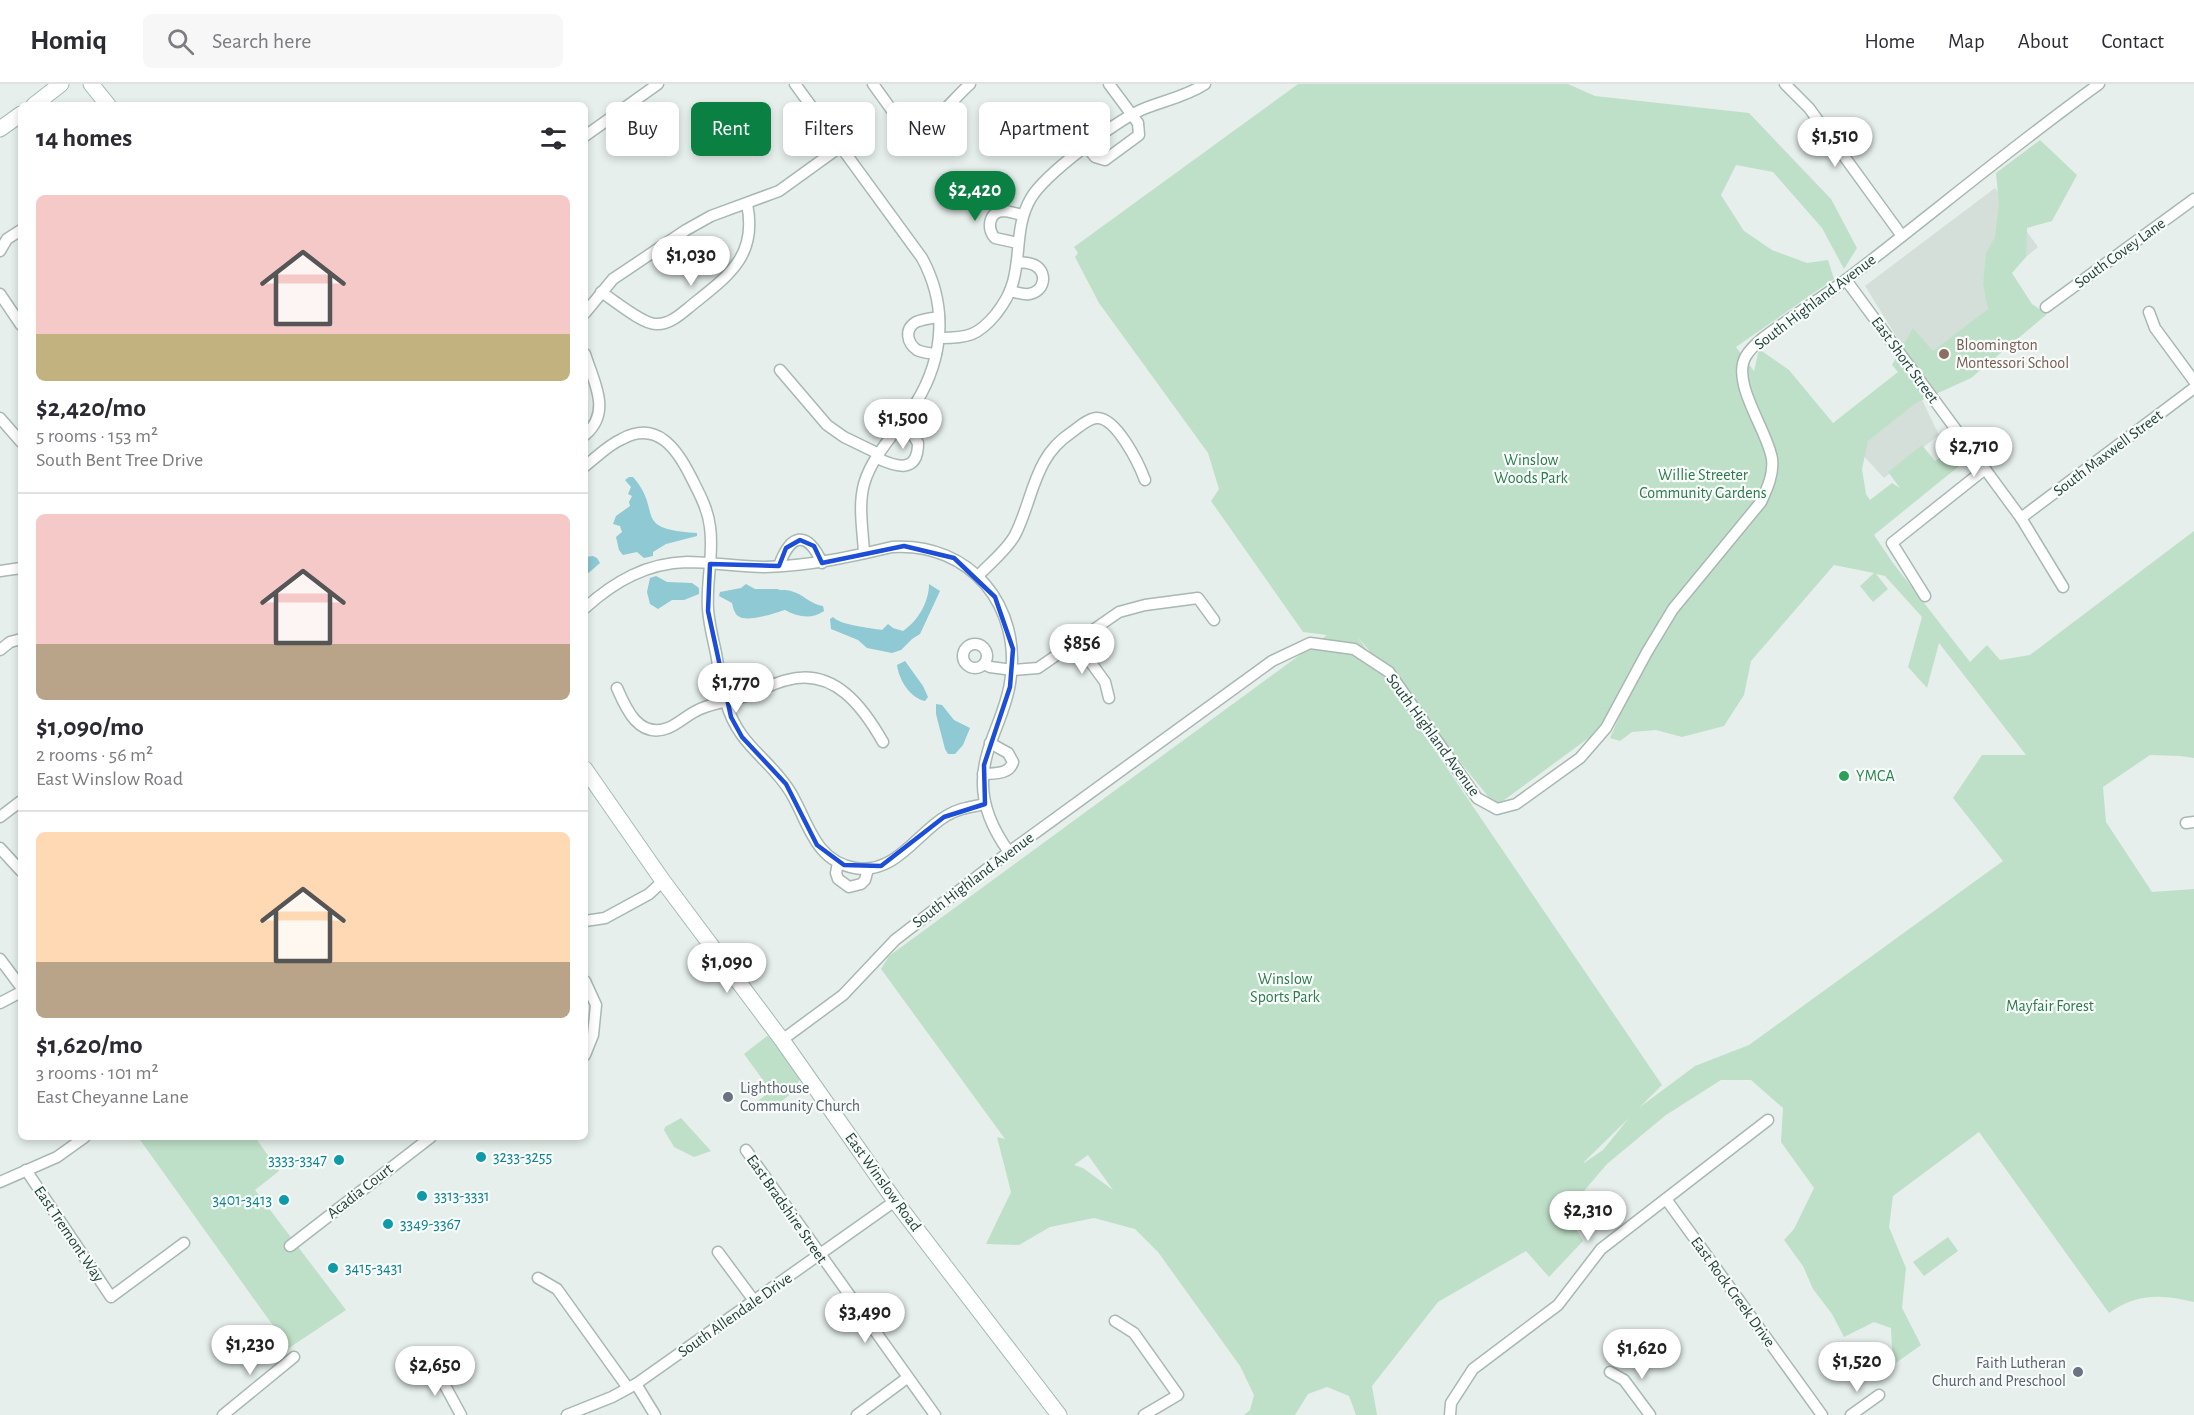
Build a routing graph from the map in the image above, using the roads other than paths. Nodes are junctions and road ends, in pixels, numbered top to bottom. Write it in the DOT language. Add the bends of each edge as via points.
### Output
graph roads {
  1 [pos="61,84"];
  2 [pos="91,84"];
  3 [pos="658,84"];
  4 [pos="795,84"];
  5 [pos="873,84"];
  6 [pos="970,84"];
  7 [pos="1109,84"];
  8 [pos="1205,84"];
  9 [pos="1785,84"];
  10 [pos="2099,84"];
  11 [pos="38,102"];
  12 [pos="106,102"];
  13 [pos="808,102"];
  14 [pos="1132,115"];
  15 [pos="18,116"];
  16 [pos="0,129"];
  17 [pos="1110,131"];
  18 [pos="588,134"];
  19 [pos="828,156"];
  20 [pos="847,156"];
  21 [pos="1075,156"];
  22 [pos="1094,156"];
  23 [pos="2194,199"];
  24 [pos="747,204"];
  25 [pos="1023,215"];
  26 [pos="18,232"];
  27 [pos="1902,236"];
  28 [pos="1018,243"];
  29 [pos="0,251"];
  30 [pos="1017,262"];
  31 [pos="1846,280"];
  32 [pos="1010,291"];
  33 [pos="602,292"];
  34 [pos="0,294"];
  35 [pos="2046,307"];
  36 [pos="588,309"];
  37 [pos="2149,312"];
  38 [pos="939,317"];
  39 [pos="18,321"];
  40 [pos="940,338"];
  41 [pos="936,354"];
  42 [pos="588,365"];
  43 [pos="780,370"];
  44 [pos="2194,381"];
  45 [pos="2194,388"];
  46 [pos="0,418"];
  47 [pos="900,423"];
  48 [pos="588,432"];
  49 [pos="18,439"];
  50 [pos="878,456"];
  51 [pos="588,464"];
  52 [pos="1985,469"];
  53 [pos="1145,480"];
  54 [pos="2021,518"];
  55 [pos="864,553"];
  56 [pos="822,563"];
  57 [pos="710,564"];
  58 [pos="779,566"];
  59 [pos="18,568"];
  60 [pos="0,571"];
  61 [pos="978,576"];
  62 [pos="2063,587"];
  63 [pos="1925,596"];
  64 [pos="588,606"];
  65 [pos="1214,620"];
  66 [pos="18,640"];
  67 [pos="1076,642"];
  68 [pos="0,650"];
  69 [pos="984,664"];
  70 [pos="1012,670"];
  71 [pos="617,688"];
  72 [pos="1109,698"];
  73 [pos="725,702"];
  74 [pos="883,742"];
  75 [pos="990,743"];
  76 [pos="588,773"];
  77 [pos="983,774"];
  78 [pos="18,803"];
  79 [pos="985,804"];
  80 [pos="0,818"];
  81 [pos="0,848"];
  82 [pos="1009,852"];
  83 [pos="838,863"];
  84 [pos="18,868"];
  85 [pos="868,869"];
  86 [pos="663,881"];
  87 [pos="588,921"];
  88 [pos="0,959"];
  89 [pos="18,985"];
  90 [pos="588,988"];
  91 [pos="18,991"];
  92 [pos="0,1003"];
  93 [pos="782,1040"];
  94 [pos="588,1048"];
  95 [pos="1768,1120"];
  96 [pos="81,1140"];
  97 [pos="427,1140"];
  98 [pos="746,1150"];
  99 [pos="26,1170"];
  100 [pos="0,1182"];
  101 [pos="1666,1199"];
  102 [pos="895,1201"];
  103 [pos="184,1243"];
  104 [pos="290,1246"];
  105 [pos="718,1252"];
  106 [pos="820,1256"];
  107 [pos="538,1278"];
  108 [pos="754,1302"];
  109 [pos="1115,1321"];
  110 [pos="294,1357"];
  111 [pos="421,1364"];
  112 [pos="1610,1372"];
  113 [pos="907,1378"];
  114 [pos="632,1386"];
  115 [pos="1879,1395"];
  116 [pos="1450,1409"];
  117 [pos="223,1415"];
  118 [pos="461,1415"];
  119 [pos="567,1415"];
  120 [pos="655,1415"];
  121 [pos="857,1415"];
  122 [pos="935,1415"];
  123 [pos="1059,1415"];
  124 [pos="1144,1415"];
  125 [pos="1460,1415"];
  126 [pos="1650,1415"];
  127 [pos="1822,1415"];
  128 [pos="1851,1415"];
  1 -- 11 [label="main road"];
  2 -- 12 [label="main road"];
  3 -- 18 [label="street"];
  4 -- 13 [label="street"];
  5 -- 6 [label="street" via="901,123 913,131 940,114"];
  7 -- 14 [label="street"];
  8 -- 14 [label="street"];
  9 -- 27 [label="street" via="1809,108"];
  10 -- 27 [label="street, South Highland Avenue"];
  14 -- 17 [label="street"];
  14 -- 22 [label="street" via="1139,135 1109,158"];
  15 -- 16 [label="main road"];
  19 -- 24 [label="street" via="780,191"];
  20 -- 38 [label="street" via="922,258 934,285"];
  21 -- 25 [label="street" via="1040,186"];
  23 -- 35 [label="street, South Covey Lane"];
  24 -- 33 [label="street" via="699,222 613,279"];
  24 -- 33 [label="street" via="750,231 741,256 721,282 671,321 646,321"];
  25 -- 28 [label="street"];
  25 -- 28 [label="street" via="999,212 989,223 995,238"];
  26 -- 29 [label="street" via="7,239"];
  27 -- 31 [label="street, South Highland Avenue"];
  28 -- 30 [label="street"];
  30 -- 32 [label="street"];
  30 -- 32 [label="street" via="1037,267 1043,284 1029,294"];
  31 -- 52 [label="street, East Short Street"];
  31 -- 82 [label="street, South Highland Avenue" via="1761,339 1746,356 1742,368 1744,385 1773,460 1761,502 1673,609 1606,728 1580,758 1516,804 1497,809 1478,798 1389,672 1354,649 1310,643 1272,661"];
  32 -- 40 [label="street" via="993,317 977,332 965,338"];
  33 -- 36 [label="street"];
  34 -- 39 [label="street"];
  37 -- 44 [label="street" via="2155,328"];
  38 -- 40 [label="street"];
  38 -- 41 [label="street" via="916,322 908,334 918,350"];
  40 -- 41 [label="street"];
  41 -- 47 [label="street" via="915,403"];
  42 -- 48 [label="street" via="600,408 597,423"];
  43 -- 50 [label="street" via="827,425"];
  45 -- 54 [label="street, South Maxwell Street"];
  46 -- 49 [label="street"];
  47 -- 50 [label="street"];
  47 -- 50 [label="street" via="918,443 916,456 912,462 897,467"];
  50 -- 55 [label="street" via="862,497"];
  51 -- 57 [label="street" via="623,438 642,434 666,441 679,454 706,509 711,529"];
  52 -- 54 [label="street, East Short Street"];
  52 -- 63 [label="street" via="1892,543"];
  53 -- 61 [label="street" via="1138,462 1110,424 1095,416 1049,453 1016,534"];
  54 -- 62 [label="street, East Short Street"];
  55 -- 56 [label="street"];
  55 -- 61 [label="street" via="892,547 925,548 954,558"];
  56 -- 58 [label="street"];
  56 -- 58 [label="street" via="814,546 800,540 786,548"];
  57 -- 58 [label="street"];
  57 -- 64 [label="street" via="669,564 641,571 615,583"];
  57 -- 73 [label="street" via="708,611"];
  59 -- 60 [label="street"];
  61 -- 70 [label="street" via="1005,618 1013,649"];
  65 -- 67 [label="street" via="1198,598 1145,605 1119,612"];
  66 -- 68 [label="street"];
  67 -- 70 [label="street" via="1038,668"];
  67 -- 72 [label="street" via="1106,682"];
  69 -- 70 [label="street"];
  70 -- 75 [label="street"];
  71 -- 73 [label="street" via="632,719 650,729 669,727 702,708"];
  73 -- 74 [label="street" via="788,680 822,680 851,697"];
  73 -- 83 [label="street" via="742,737 786,784 817,845"];
  75 -- 77 [label="street"];
  75 -- 77 [label="street" via="1008,753 1012,767 1006,772"];
  76 -- 86 [label="main road, East Winslow Road"];
  77 -- 79 [label="street"];
  78 -- 80 [label="street"];
  79 -- 82 [label="street" via="990,821"];
  79 -- 85 [label="street" via="950,814 890,862"];
  81 -- 84 [label="street"];
  82 -- 93 [label="street, South Highland Avenue" via="894,940 843,995"];
  83 -- 85 [label="street"];
  83 -- 85 [label="street" via="838,879 849,887 861,885"];
  86 -- 87 [label="street" via="649,894 605,918"];
  86 -- 93 [label="main road, East Winslow Road"];
  88 -- 89 [label="street"];
  90 -- 94 [label="street" via="596,1005"];
  91 -- 92 [label="street"];
  93 -- 102 [label="main road, East Winslow Road"];
  95 -- 101 [label="street"];
  96 -- 99 [label="street" via="57,1157"];
  97 -- 104 [label="street, Acadia Court"];
  98 -- 106 [label="street, East Bradshire Street"];
  99 -- 100 [label="street"];
  99 -- 103 [label="street, East Tremont Way" via="111,1297"];
  101 -- 116 [label="street" via="1601,1249 1558,1305 1473,1369"];
  101 -- 127 [label="street, East Rock Creek Drive"];
  102 -- 106 [label="street, South Allendale Drive"];
  102 -- 123 [label="main road, East Winslow Road"];
  105 -- 108 [label="street"];
  106 -- 108 [label="street, South Allendale Drive"];
  106 -- 113 [label="street, East Bradshire Street"];
  107 -- 114 [label="street" via="557,1289"];
  108 -- 114 [label="street, South Allendale Drive"];
  109 -- 124 [label="street" via="1134,1333 1178,1395"];
  110 -- 117 [label="street"];
  111 -- 118 [label="street" via="436,1370"];
  112 -- 126 [label="street" via="1624,1380"];
  113 -- 121 [label="street"];
  113 -- 122 [label="street, East Bradshire Street"];
  114 -- 119 [label="street, South Allendale Drive"];
  114 -- 120 [label="street"];
  115 -- 128 [label="street"];
  116 -- 125 [label="street"];
}
